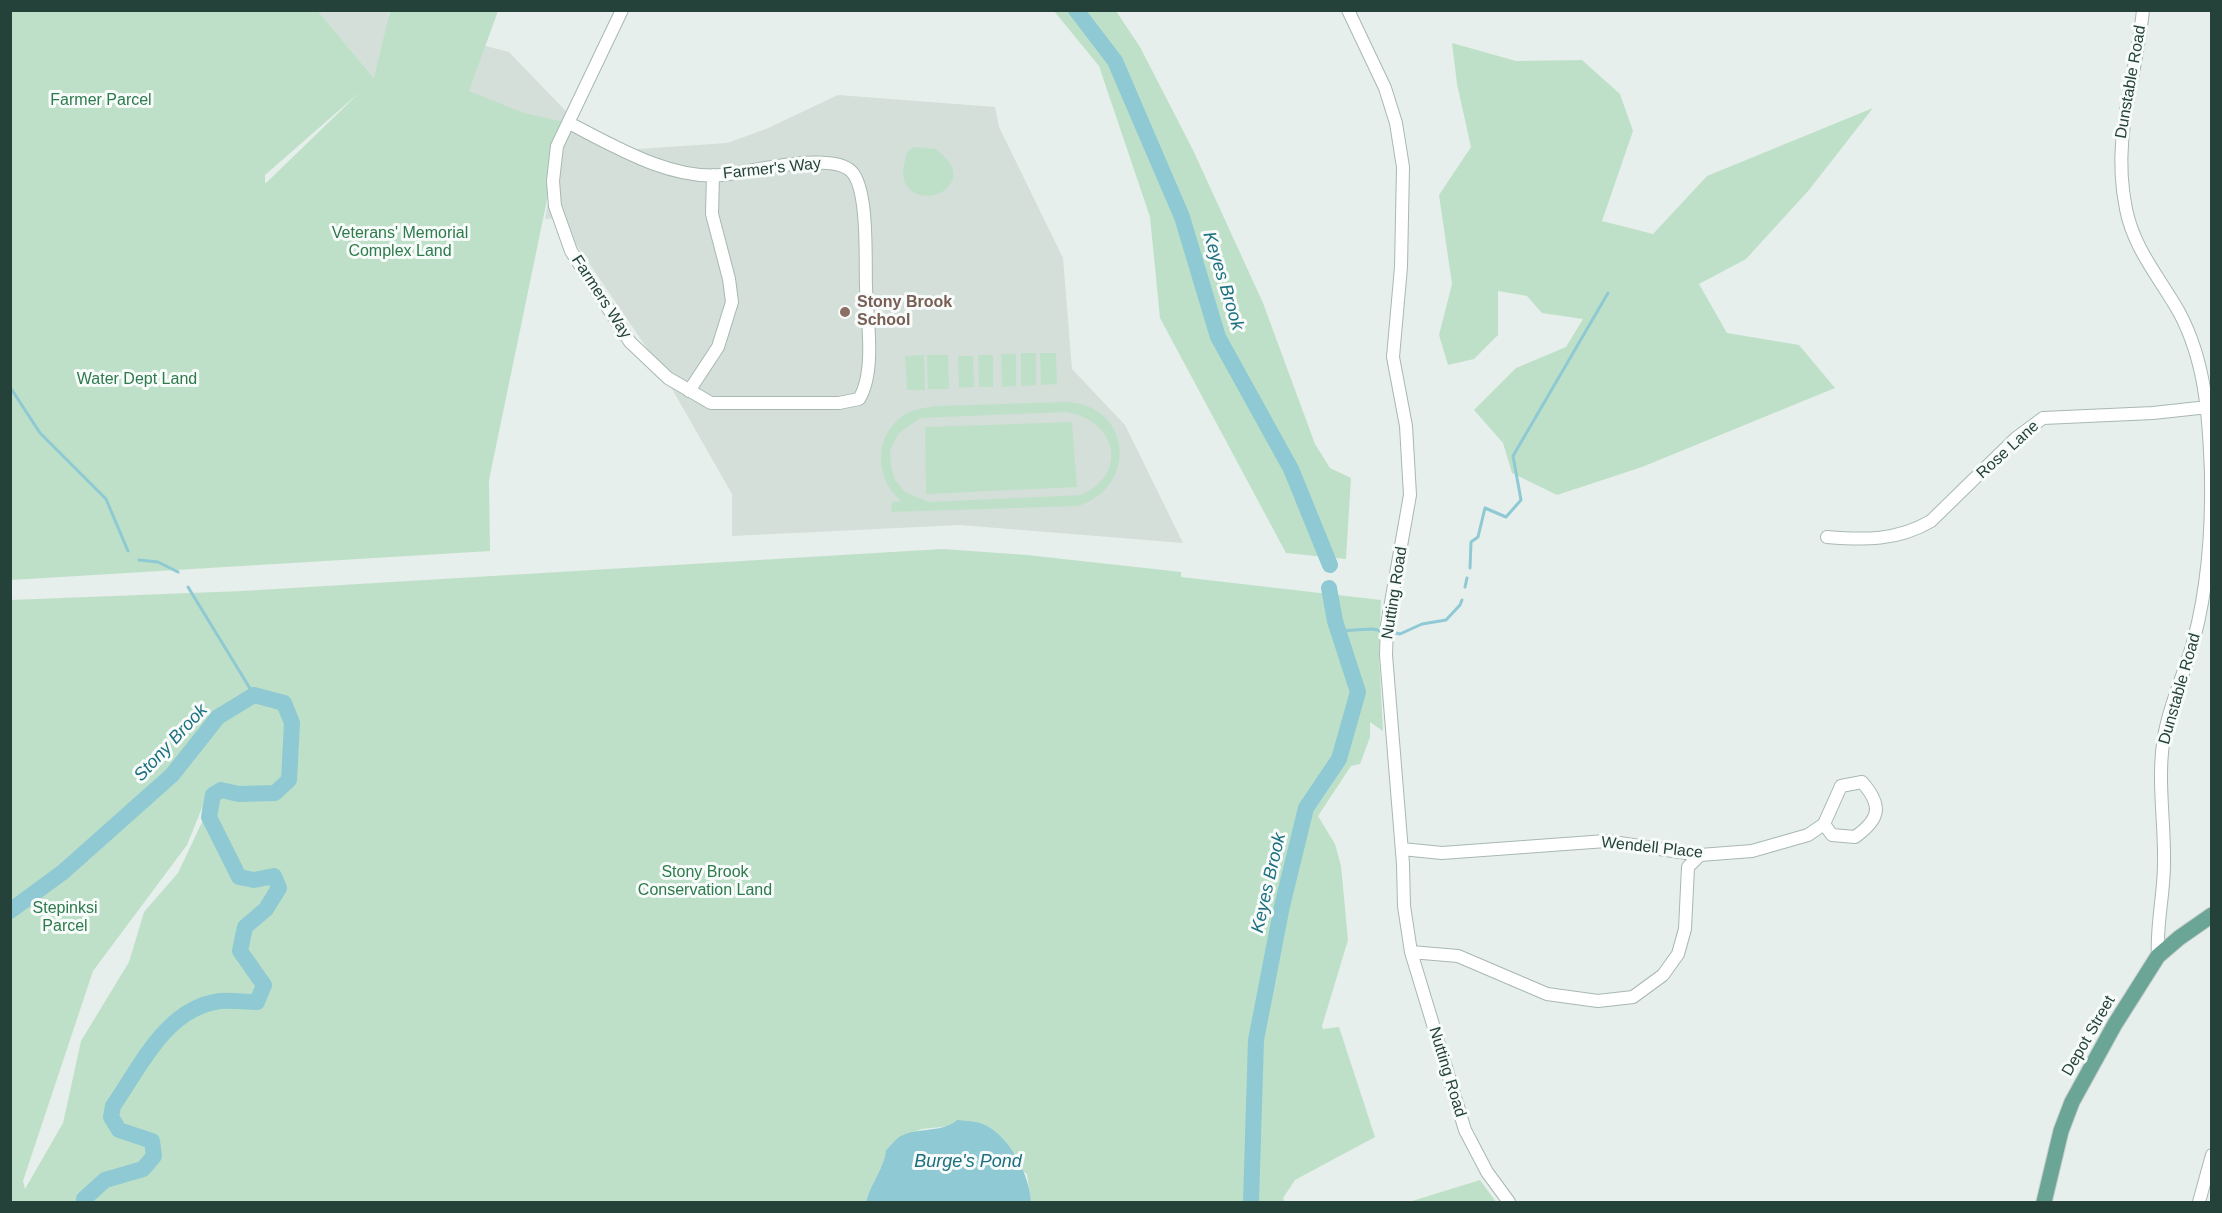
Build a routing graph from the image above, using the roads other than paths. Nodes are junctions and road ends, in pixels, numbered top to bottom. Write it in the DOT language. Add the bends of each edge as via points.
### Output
graph roads {
  1 [pos="622,10"];
  2 [pos="1348,10"];
  3 [pos="2143,10"];
  4 [pos="569,123"];
  5 [pos="713,175"];
  6 [pos="867,386"];
  7 [pos="689,391"];
  8 [pos="2208,407"];
  9 [pos="1827,537"];
  10 [pos="1824,824"];
  11 [pos="1402,849"];
  12 [pos="1700,855"];
  13 [pos="2211,915"];
  14 [pos="1411,952"];
  15 [pos="2158,956"];
  16 [pos="2211,1155"];
  17 [pos="1509,1203"];
  18 [pos="2044,1203"];
  19 [pos="2199,1203"];
  1 -- 4 [label="street"];
  2 -- 11 [label="street, Nutting Road" via="1385,88 1403,167 1401,267 1393,357 1406,426 1410,495 1387,625 1386,655"];
  3 -- 8 [label="street, Dunstable Road" via="2121,135 2122,187 2140,251 2179,313 2194,350"];
  4 -- 5 [label="street, Farmer's Way" via="605,142 689,174"];
  4 -- 7 [label="street, Farmers Way" via="557,146 553,181 561,227 571,251 630,342 668,378"];
  5 -- 6 [label="street, Farmer's Way" via="833,162 851,171 860,184 864,228"];
  5 -- 7 [label="street" via="712,214 732,302 718,347"];
  6 -- 7 [label="street, Farmers Way" via="860,399 839,403 711,403"];
  8 -- 9 [label="street, Rose Lane" via="2043,418 2016,438 1931,521 1915,530 1888,538"];
  8 -- 15 [label="street, Dunstable Road" via="2211,477 2205,583 2195,637 2165,731 2162,756 2164,863"];
  10 -- 10 [label="street" via="1841,786 1862,782 1874,796 1877,810 1872,825 1855,837 1832,835"];
  10 -- 12 [label="street, Wendell Place" via="1808,835 1752,851"];
  11 -- 12 [label="street, Wendell Place" via="1442,853 1606,841"];
  11 -- 14 [label="street, Nutting Road"];
  12 -- 14 [label="street" via="1688,867 1685,928 1678,954 1663,975 1633,997 1598,1001 1547,994 1458,956"];
  13 -- 15 [label="main road, Depot Street"];
  14 -- 17 [label="street, Nutting Road" via="1465,1130"];
  15 -- 18 [label="main road, Depot Street" via="2072,1102"];
  16 -- 19 [label="street"];
}
